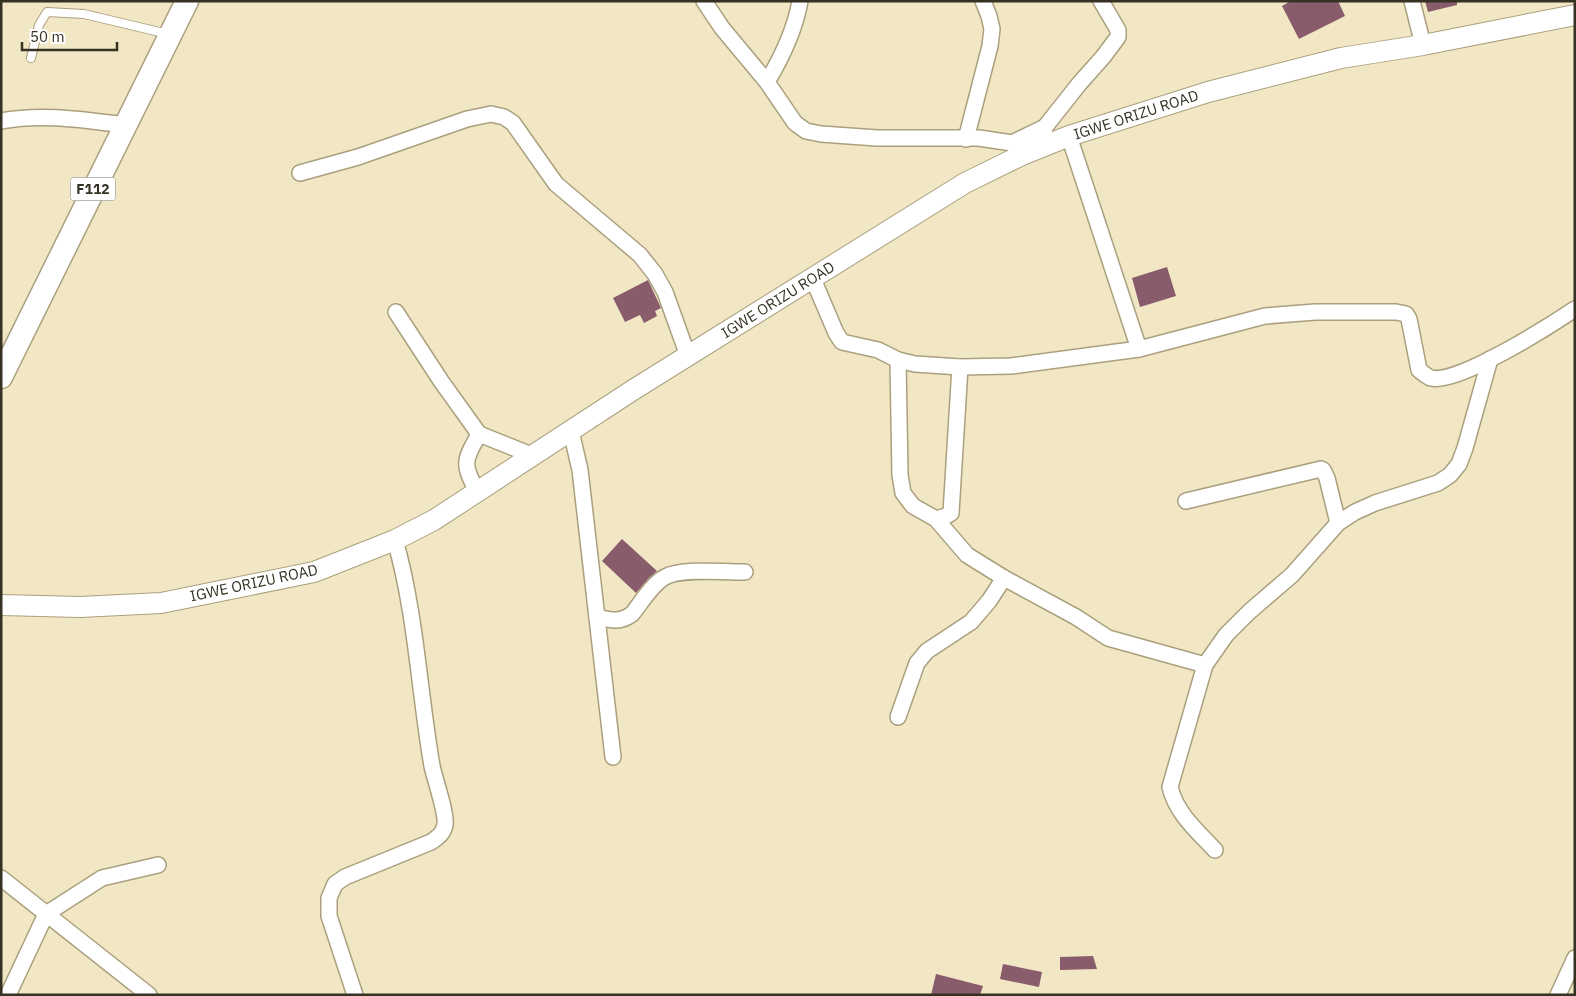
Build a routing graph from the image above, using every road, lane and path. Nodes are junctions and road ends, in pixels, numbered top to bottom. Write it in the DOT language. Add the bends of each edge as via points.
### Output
graph roads {
  1 [pos="187,1"];
  2 [pos="704,1"];
  3 [pos="800,1"];
  4 [pos="983,1"];
  5 [pos="1101,1"];
  6 [pos="1412,1"];
  7 [pos="1575,15"];
  8 [pos="170,34"];
  9 [pos="1423,45"];
  10 [pos="31,58"];
  11 [pos="767,82"];
  12 [pos="1,121"];
  13 [pos="125,125"];
  14 [pos="1047,136"];
  15 [pos="1069,136"];
  16 [pos="966,138"];
  17 [pos="1017,149"];
  18 [pos="300,173"];
  19 [pos="813,279"];
  20 [pos="1575,309"];
  21 [pos="396,312"];
  22 [pos="1139,349"];
  23 [pos="688,356"];
  24 [pos="898,360"];
  25 [pos="1490,360"];
  26 [pos="960,367"];
  27 [pos="1,377"];
  28 [pos="571,431"];
  29 [pos="479,434"];
  30 [pos="534,456"];
  31 [pos="477,492"];
  32 [pos="1186,501"];
  33 [pos="936,519"];
  34 [pos="1338,523"];
  35 [pos="395,540"];
  36 [pos="745,572"];
  37 [pos="1004,578"];
  38 [pos="1,605"];
  39 [pos="597,617"];
  40 [pos="1205,665"];
  41 [pos="898,717"];
  42 [pos="614,757"];
  43 [pos="1215,850"];
  44 [pos="158,865"];
  45 [pos="1,878"];
  46 [pos="46,914"];
  47 [pos="1575,958"];
  48 [pos="8,995"];
  49 [pos="149,995"];
  50 [pos="355,995"];
  51 [pos="1558,995"];
  1 -- 8 [label="main road, F112"];
  2 -- 11 [label="street"];
  3 -- 11 [label="street" via="798,16 780,61"];
  4 -- 16 [label="street" via="992,29 990,46"];
  5 -- 14 [label="street" via="1118,30 1118,37 1074,90"];
  6 -- 9 [label="street"];
  7 -- 9 [label="main road, IGWE ORIZU ROAD"];
  8 -- 10 [label="lane" via="84,14 47,12 39,25"];
  8 -- 13 [label="main road, F112"];
  9 -- 15 [label="main road, IGWE ORIZU ROAD" via="1341,58 1218,90"];
  11 -- 16 [label="street" via="795,123 806,131 878,138"];
  12 -- 13 [label="street" via="51,117"];
  13 -- 27 [label="main road, F112"];
  14 -- 15 [label="main road, IGWE ORIZU ROAD"];
  14 -- 17 [label="main road, IGWE ORIZU ROAD"];
  15 -- 22 [label="street"];
  16 -- 17 [label="street" via="979,138"];
  17 -- 19 [label="main road, IGWE ORIZU ROAD"];
  18 -- 23 [label="street" via="358,157 467,119 491,114 504,117 513,123 556,184 640,255 655,274 665,292"];
  19 -- 23 [label="main road, IGWE ORIZU ROAD"];
  19 -- 24 [label="street" via="842,342 878,350"];
  20 -- 25 [label="street"];
  21 -- 29 [label="street"];
  22 -- 25 [label="street" via="1265,316 1396,312 1406,314 1418,370 1430,378 1448,377"];
  22 -- 26 [label="street" via="1011,366"];
  23 -- 28 [label="main road, IGWE ORIZU ROAD"];
  24 -- 26 [label="street"];
  24 -- 33 [label="street" via="898,450 903,493 913,506"];
  25 -- 34 [label="street" via="1465,448 1459,464 1450,475 1438,483 1375,503"];
  26 -- 33 [label="street" via="951,513"];
  28 -- 30 [label="main road, IGWE ORIZU ROAD"];
  28 -- 39 [label="street" via="580,470"];
  29 -- 30 [label="street"];
  29 -- 31 [label="street" via="469,452 466,469"];
  30 -- 31 [label="main road, IGWE ORIZU ROAD"];
  31 -- 35 [label="main road, IGWE ORIZU ROAD"];
  32 -- 34 [label="street" via="1323,470"];
  33 -- 37 [label="street" via="967,554"];
  34 -- 40 [label="street" via="1292,576 1226,635"];
  35 -- 38 [label="main road, IGWE ORIZU ROAD" via="314,572 161,603 80,607"];
  35 -- 50 [label="street" via="405,574 432,767 445,825 441,836 431,842 344,877 335,884 329,898 329,916"];
  36 -- 39 [label="street" via="672,574 664,577 626,619"];
  37 -- 40 [label="street" via="1108,638"];
  37 -- 41 [label="street" via="971,622 927,651 917,663"];
  39 -- 42 [label="street"];
  40 -- 43 [label="street" via="1170,787 1178,809"];
  44 -- 46 [label="street" via="102,878"];
  45 -- 46 [label="street"];
  46 -- 48 [label="street"];
  46 -- 49 [label="street"];
  47 -- 51 [label="street"];
}
